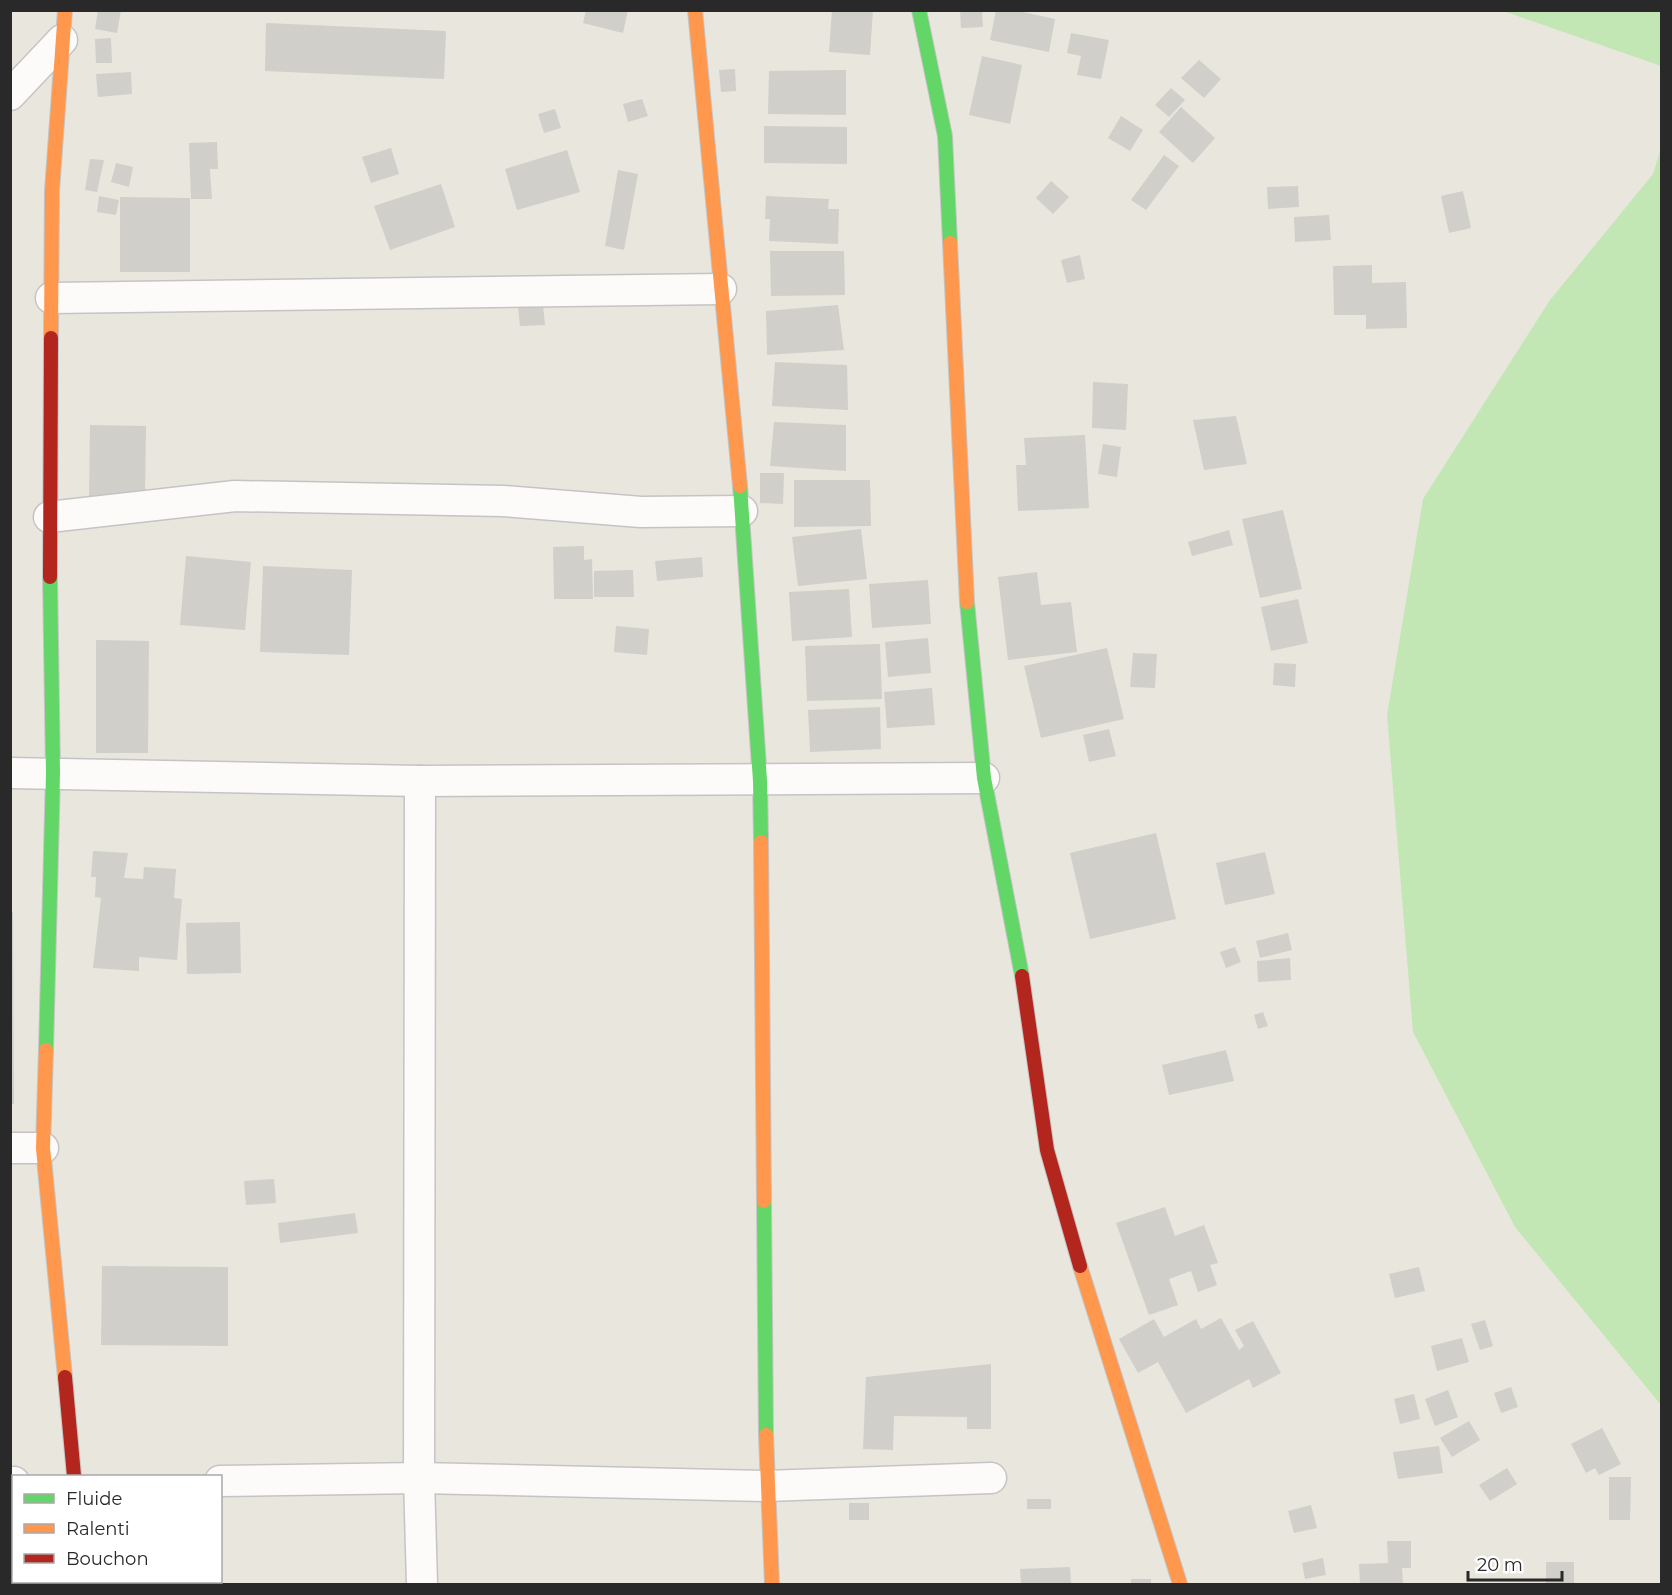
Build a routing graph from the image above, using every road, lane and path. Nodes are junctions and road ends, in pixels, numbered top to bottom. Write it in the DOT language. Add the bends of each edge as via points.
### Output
graph roads {
  1 [pos="65,10"];
  2 [pos="695,10"];
  3 [pos="919,10"];
  4 [pos="62,40"];
  5 [pos="10,95"];
  6 [pos="721,289"];
  7 [pos="51,298"];
  8 [pos="742,511"];
  9 [pos="49,517"];
  10 [pos="10,773"];
  11 [pos="54,773"];
  12 [pos="984,778"];
  13 [pos="420,781"];
  14 [pos="760,781"];
  15 [pos="10,1148"];
  16 [pos="43,1148"];
  17 [pos="74,1475"];
  18 [pos="419,1478"];
  19 [pos="991,1478"];
  20 [pos="222,1480"];
  21 [pos="766,1486"];
  22 [pos="422,1584"];
  23 [pos="772,1584"];
  24 [pos="1180,1584"];
  1 -- 4 [label="street"];
  2 -- 6 [label="street"];
  3 -- 12 [label="street" via="945,136 966,591"];
  4 -- 5 [label="street"];
  4 -- 7 [label="street" via="52,191"];
  6 -- 7 [label="street"];
  6 -- 8 [label="street"];
  7 -- 9 [label="street"];
  8 -- 9 [label="street" via="641,512 503,501 235,496"];
  8 -- 14 [label="street"];
  9 -- 11 [label="street"];
  10 -- 11 [label="street"];
  11 -- 13 [label="street"];
  11 -- 16 [label="street"];
  12 -- 14 [label="street"];
  12 -- 24 [label="street" via="1027,1005 1047,1150 1086,1288"];
  13 -- 14 [label="street"];
  13 -- 18 [label="street"];
  14 -- 21 [label="street"];
  15 -- 16 [label="street"];
  16 -- 17 [label="street"];
  18 -- 20 [label="street"];
  18 -- 21 [label="street"];
  18 -- 22 [label="street"];
  19 -- 21 [label="street"];
  21 -- 23 [label="street"];
}
